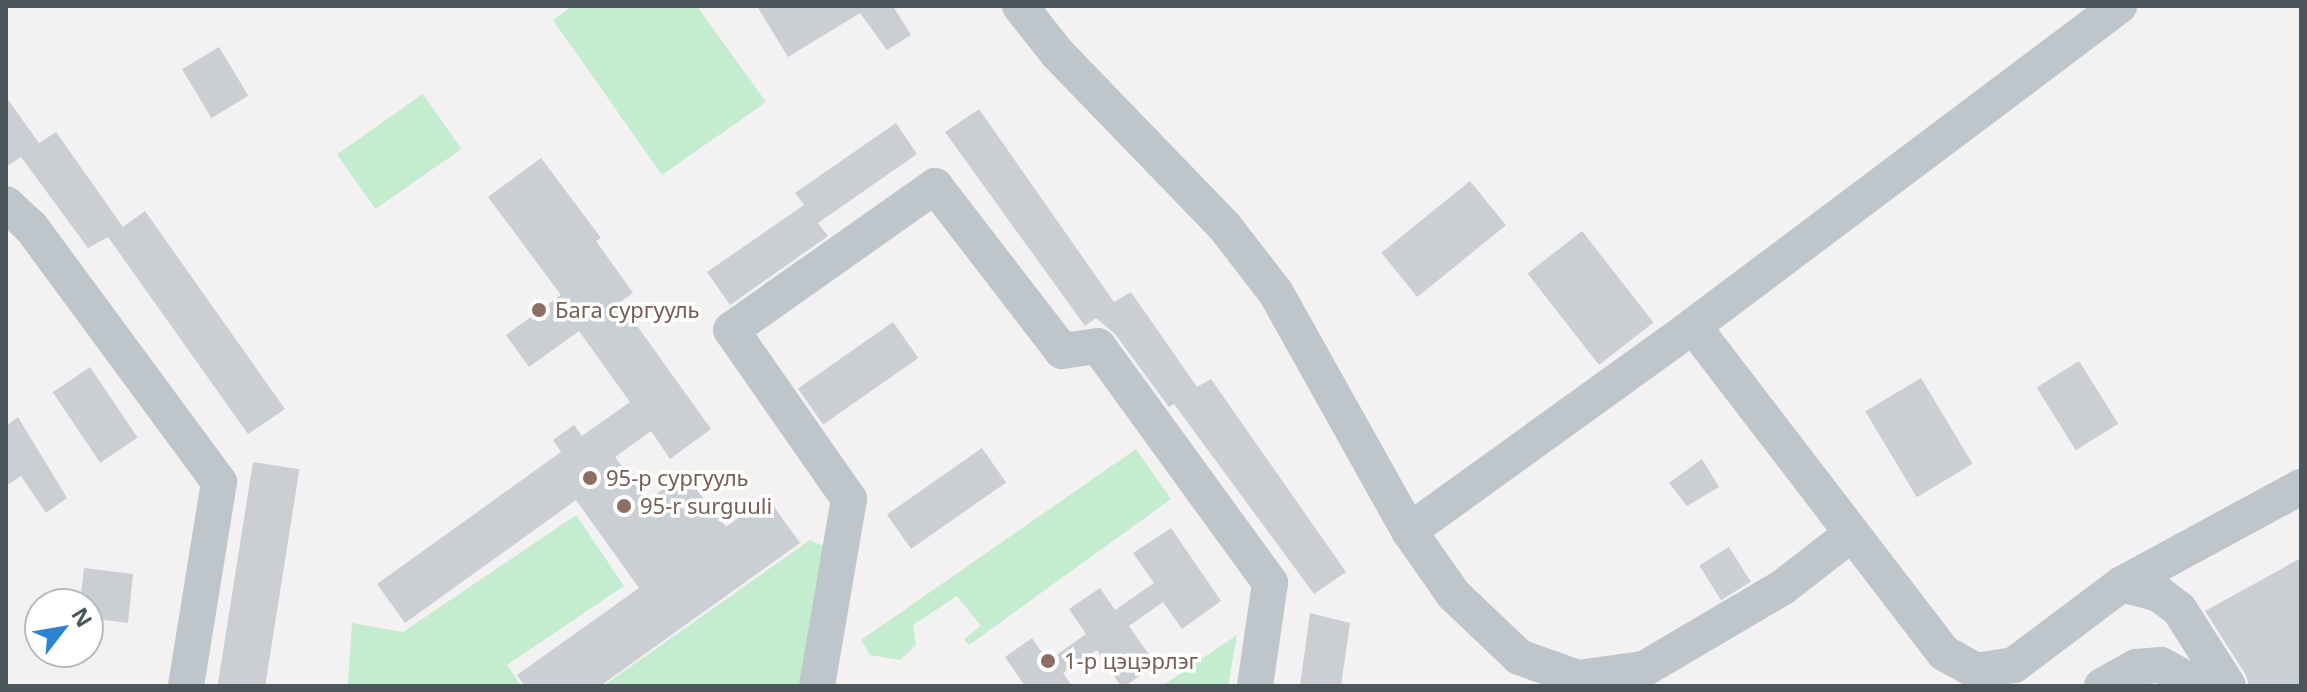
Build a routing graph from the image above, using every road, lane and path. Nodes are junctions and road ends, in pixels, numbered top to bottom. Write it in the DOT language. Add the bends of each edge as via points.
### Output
graph roads {
  1 [pos="1020,6"];
  2 [pos="2119,6"];
  3 [pos="6,204"];
  4 [pos="1693,326"];
  5 [pos="2301,487"];
  6 [pos="1409,531"];
  7 [pos="1850,535"];
  8 [pos="2122,584"];
  9 [pos="186,686"];
  10 [pos="817,686"];
  11 [pos="1255,686"];
  12 [pos="2102,686"];
  13 [pos="2191,686"];
  14 [pos="2228,686"];
  1 -- 6 [label="street" via="1057,53 1225,227 1276,293"];
  2 -- 4 [label="street"];
  3 -- 9 [label="street" via="31,227 219,482"];
  4 -- 6 [label="street"];
  4 -- 7 [label="street"];
  5 -- 8 [label="street"];
  6 -- 7 [label="street" via="1454,595 1519,657 1578,678 1644,669 1783,587"];
  7 -- 8 [label="street" via="1944,653 1976,671 2014,665"];
  8 -- 14 [label="street" via="2159,594 2179,609"];
  10 -- 11 [label="street" via="849,499 731,330 935,186 1062,351 1098,346 1270,583"];
  12 -- 13 [label="street" via="2136,667 2161,665"];
}
